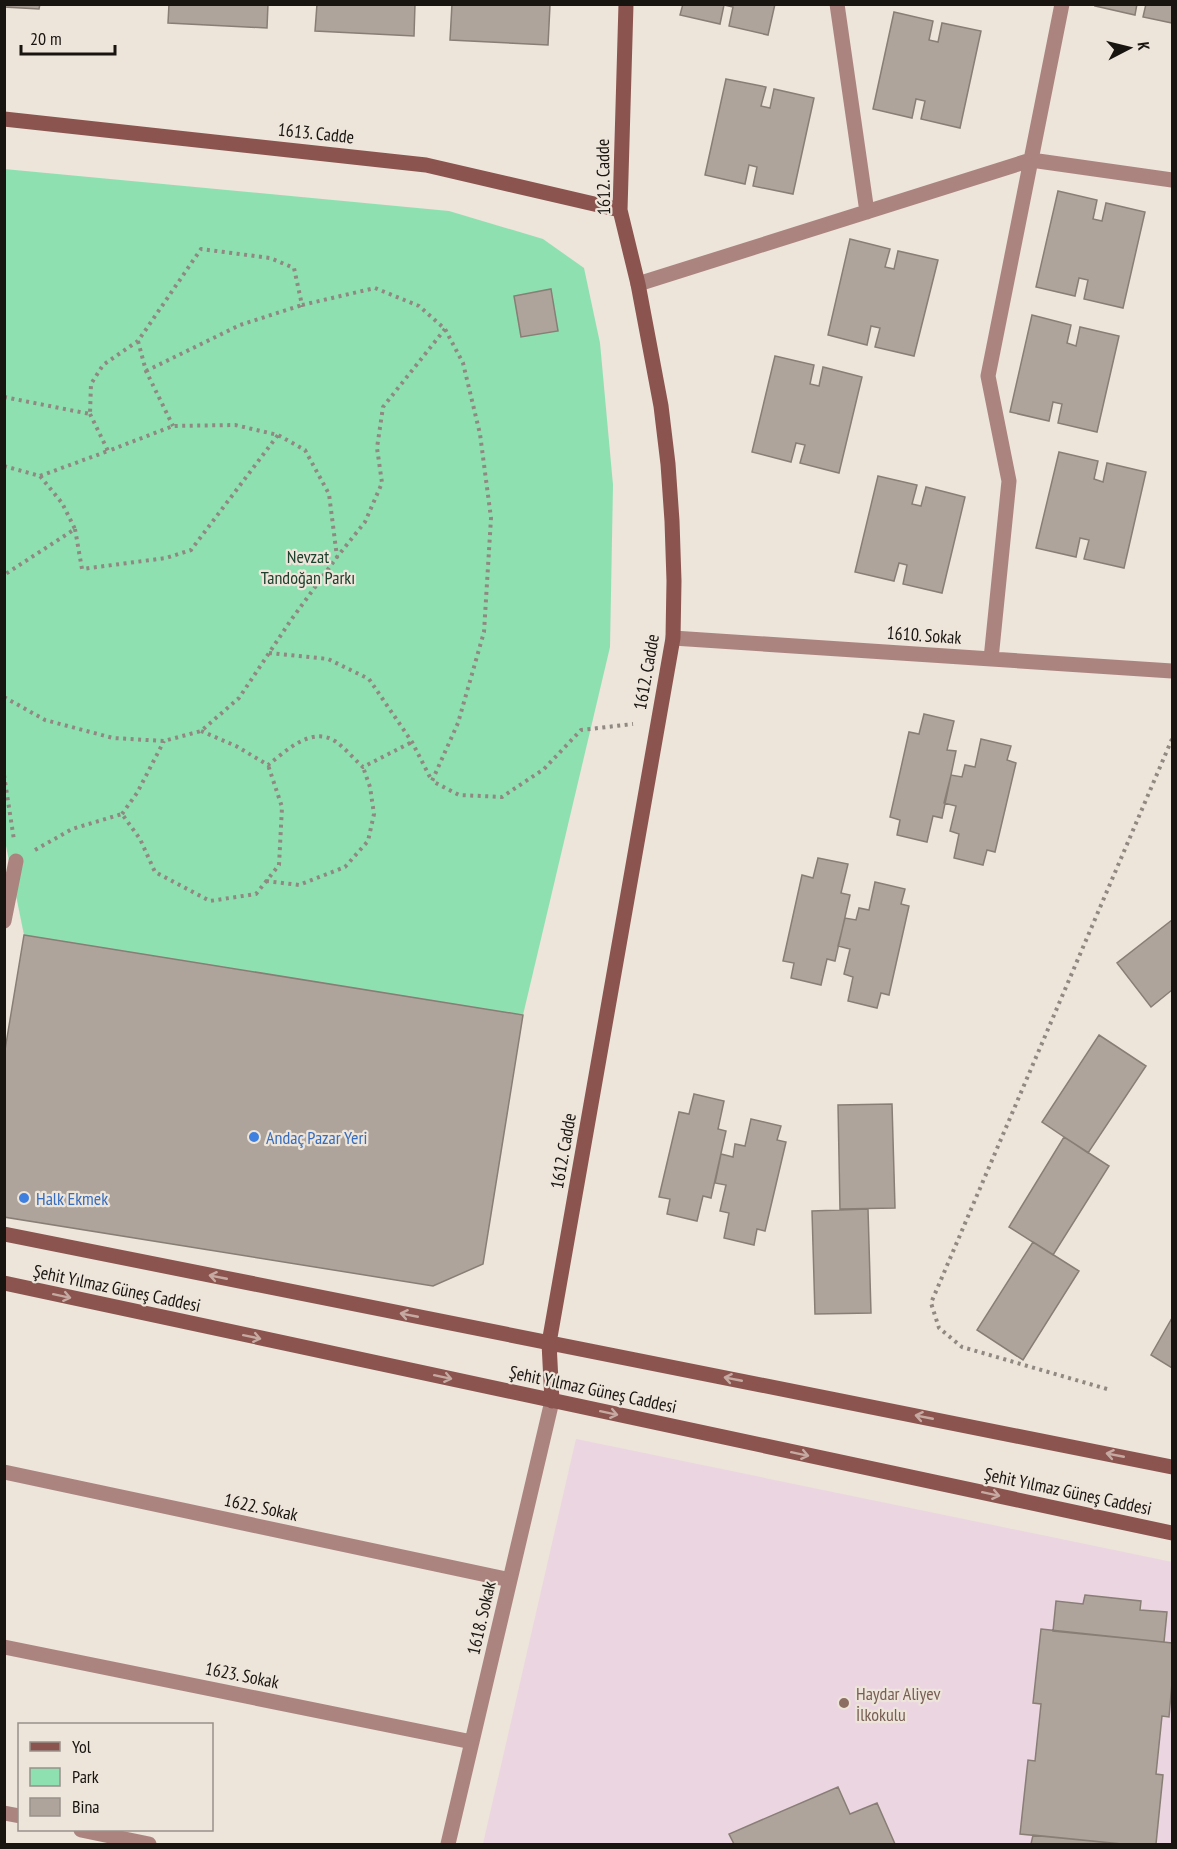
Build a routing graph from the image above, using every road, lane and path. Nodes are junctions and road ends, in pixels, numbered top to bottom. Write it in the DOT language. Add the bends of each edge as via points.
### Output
graph roads {
  1 [pos="626,4"];
  2 [pos="837,4"];
  3 [pos="1062,4"];
  4 [pos="4,119"];
  5 [pos="1031,160"];
  6 [pos="1173,180"];
  7 [pos="620,210"];
  8 [pos="867,212"];
  9 [pos="638,284"];
  10 [pos="302,305"];
  11 [pos="445,329"];
  12 [pos="138,341"];
  13 [pos="146,371"];
  14 [pos="4,397"];
  15 [pos="90,414"];
  16 [pos="172,426"];
  17 [pos="278,435"];
  18 [pos="108,451"];
  19 [pos="4,466"];
  20 [pos="40,476"];
  21 [pos="75,529"];
  22 [pos="337,556"];
  23 [pos="4,575"];
  24 [pos="673,638"];
  25 [pos="269,653"];
  26 [pos="991,659"];
  27 [pos="1173,672"];
  28 [pos="4,697"];
  29 [pos="657,722"];
  30 [pos="201,731"];
  31 [pos="1173,739"];
  32 [pos="164,741"];
  33 [pos="412,742"];
  34 [pos="268,765"];
  35 [pos="363,767"];
  36 [pos="4,775"];
  37 [pos="432,781"];
  38 [pos="122,814"];
  39 [pos="16,861"];
  40 [pos="266,881"];
  41 [pos="4,921"];
  42 [pos="4,1234"];
  43 [pos="4,1283"];
  44 [pos="549,1342"];
  45 [pos="1107,1389"];
  46 [pos="552,1401"];
  47 [pos="1173,1467"];
  48 [pos="4,1472"];
  49 [pos="1173,1533"];
  50 [pos="510,1580"];
  51 [pos="4,1647"];
  52 [pos="472,1742"];
  53 [pos="86,1831"];
  54 [pos="149,1845"];
  55 [pos="448,1845"];
  1 -- 7 [label="main road, 1612. Cadde"];
  2 -- 8 [label="street"];
  3 -- 5 [label="street"];
  4 -- 7 [label="main road, 1613. Cadde" via="426,165"];
  5 -- 6 [label="street"];
  5 -- 8 [label="street"];
  5 -- 26 [label="street" via="988,376 1009,481"];
  7 -- 9 [label="main road, 1612. Cadde"];
  8 -- 9 [label="street"];
  9 -- 24 [label="main road, 1612. Cadde" via="668,465"];
  10 -- 11 [label="path" via="375,288 419,306"];
  10 -- 12 [label="path" via="294,268 270,258 201,249"];
  10 -- 13 [label="path" via="240,325"];
  11 -- 22 [label="path" via="383,407 377,448 382,483 365,522"];
  11 -- 37 [label="path" via="463,363 480,434 491,518 484,632 458,723"];
  12 -- 13 [label="path"];
  12 -- 15 [label="path" via="103,365 91,384"];
  13 -- 16 [label="path"];
  14 -- 15 [label="path"];
  15 -- 18 [label="path"];
  16 -- 17 [label="path" via="235,425"];
  16 -- 18 [label="path"];
  17 -- 21 [label="path" via="191,550 166,558 82,569"];
  17 -- 22 [label="path" via="305,450 328,494"];
  18 -- 20 [label="path"];
  19 -- 20 [label="path"];
  20 -- 21 [label="path" via="62,503"];
  21 -- 23 [label="path"];
  22 -- 25 [label="path"];
  24 -- 26 [label="street, 1610. Sokak"];
  24 -- 29 [label="main road, 1612. Cadde"];
  25 -- 30 [label="path" via="239,698"];
  25 -- 33 [label="path" via="328,659 369,679"];
  26 -- 27 [label="street, 1610. Sokak"];
  28 -- 32 [label="path" via="45,720 113,738"];
  29 -- 37 [label="path" via="581,730 544,769 502,797 459,795"];
  29 -- 44 [label="main road, 1612. Cadde"];
  30 -- 32 [label="path"];
  30 -- 34 [label="path"];
  31 -- 45 [label="path" via="931,1303 939,1328 962,1347"];
  32 -- 38 [label="path"];
  33 -- 35 [label="path"];
  33 -- 37 [label="path"];
  34 -- 35 [label="path" via="300,741 315,737 333,740"];
  34 -- 40 [label="path" via="282,807 279,865"];
  35 -- 40 [label="path" via="374,814 369,841 345,867 299,885"];
  36 -- 39 [label="path"];
  38 -- 39 [label="path" via="72,829"];
  38 -- 40 [label="path" via="140,839 155,872 210,901 256,894"];
  39 -- 41 [label="street"];
  44 -- 42 [label="main road, Şehit Yılmaz Güneş Caddesi, one-way"];
  43 -- 46 [label="main road, Şehit Yılmaz Güneş Caddesi, one-way"];
  44 -- 46 [label="main road, 1612. Cadde"];
  47 -- 44 [label="main road, Şehit Yılmaz Güneş Caddesi, one-way"];
  46 -- 49 [label="main road, Şehit Yılmaz Güneş Caddesi, one-way"];
  46 -- 50 [label="street, 1618. Sokak"];
  48 -- 50 [label="street, 1622. Sokak"];
  50 -- 52 [label="street, 1618. Sokak"];
  51 -- 52 [label="street, 1623. Sokak"];
  52 -- 55 [label="street, 1618. Sokak"];
  53 -- 54 [label="street"];
}
